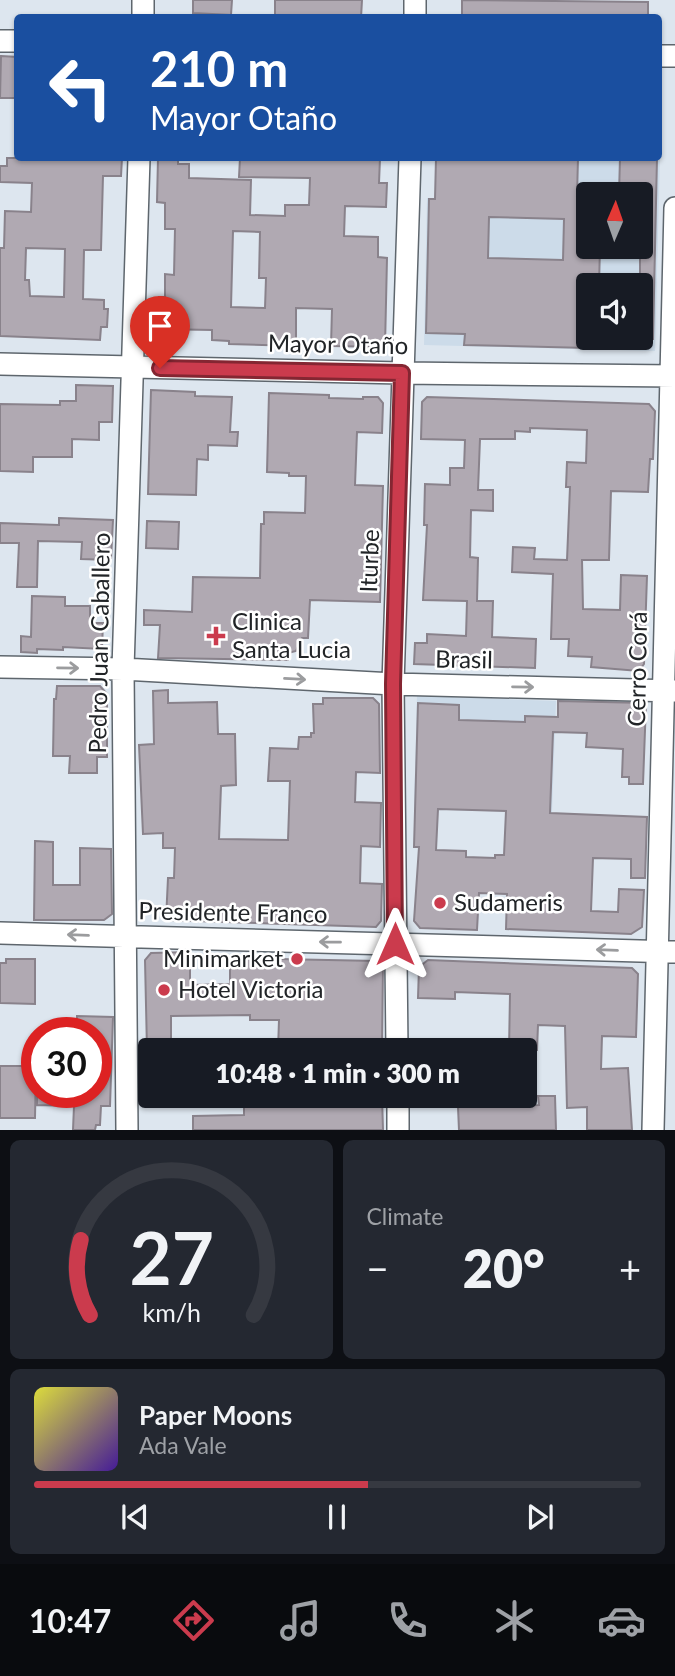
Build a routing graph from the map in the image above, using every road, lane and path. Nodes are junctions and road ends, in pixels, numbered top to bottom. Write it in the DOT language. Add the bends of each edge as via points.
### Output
graph roads {
  1 [pos="139,161"];
  2 [pos="410,161"];
  3 [pos="675,208"];
  4 [pos="0,363"];
  5 [pos="133,368"];
  6 [pos="402,373"];
  7 [pos="673,376"];
  8 [pos="0,667"];
  9 [pos="123,669"];
  10 [pos="393,684"];
  11 [pos="669,691"];
  12 [pos="0,933"];
  13 [pos="127,937"];
  14 [pos="395,944"];
  15 [pos="666,952"];
  16 [pos="397,1038"];
  17 [pos="398,1108"];
  18 [pos="127,1130"];
  19 [pos="398,1130"];
  20 [pos="653,1130"];
  1 -- 5 [label="street, Pedro Juan Caballero"];
  2 -- 6 [label="street, Iturbe"];
  3 -- 7 [label="street, Cerro Corá"];
  4 -- 5 [label="street, Mayor Otaño"];
  5 -- 6 [label="street, Mayor Otaño"];
  5 -- 9 [label="street, Pedro Juan Caballero"];
  6 -- 7 [label="street, Mayor Otaño"];
  6 -- 10 [label="street, Iturbe"];
  7 -- 11 [label="street, Cerro Corá"];
  8 -- 9 [label="street, Brasil, one-way"];
  9 -- 10 [label="street, Brasil, one-way"];
  9 -- 13 [label="street, Pedro Juan Caballero"];
  10 -- 11 [label="street, Brasil, one-way"];
  10 -- 14 [label="street, Iturbe"];
  11 -- 15 [label="street, Cerro Corá"];
  13 -- 12 [label="street, Presidente Franco, one-way"];
  14 -- 13 [label="street, Presidente Franco, one-way"];
  13 -- 18 [label="street, Pedro Juan Caballero"];
  15 -- 14 [label="street, Presidente Franco, one-way"];
  14 -- 16 [label="street, Iturbe"];
  15 -- 20 [label="street, Cerro Corá"];
  17 -- 19 [label="street"];
}
